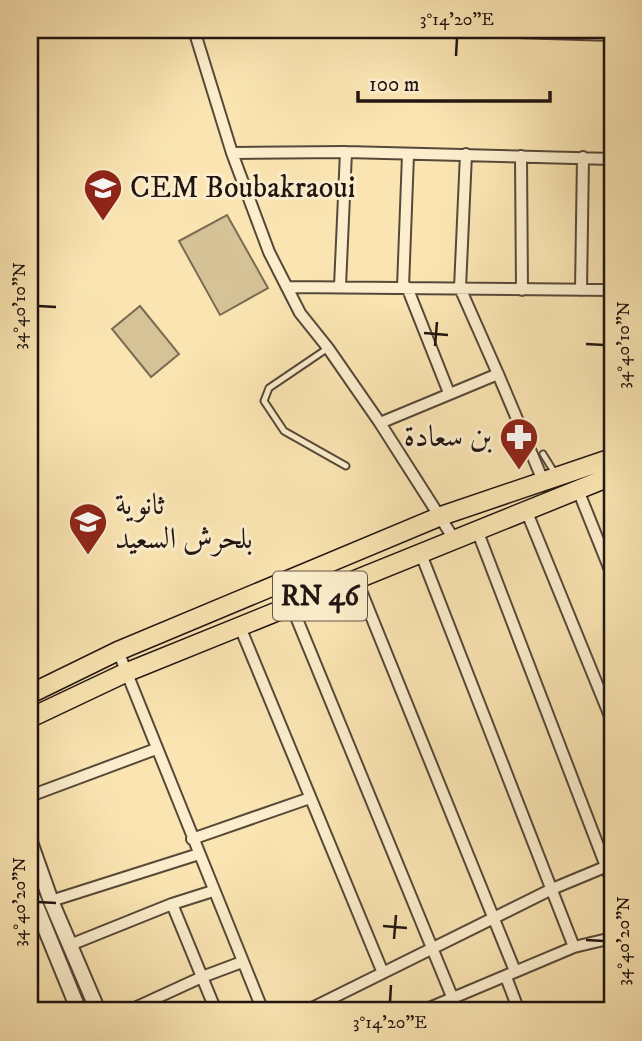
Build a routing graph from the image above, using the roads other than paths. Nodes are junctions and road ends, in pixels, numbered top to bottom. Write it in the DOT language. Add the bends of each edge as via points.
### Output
graph roads {
  1 [pos="194,30"];
  2 [pos="450,30"];
  3 [pos="612,35"];
  4 [pos="346,152"];
  5 [pos="232,153"];
  6 [pos="466,154"];
  7 [pos="408,155"];
  8 [pos="521,156"];
  9 [pos="583,157"];
  10 [pos="612,159"];
  11 [pos="340,286"];
  12 [pos="405,287"];
  13 [pos="288,288"];
  14 [pos="460,288"];
  15 [pos="522,290"];
  16 [pos="581,290"];
  17 [pos="612,290"];
  18 [pos="328,348"];
  19 [pos="498,374"];
  20 [pos="449,393"];
  21 [pos="380,424"];
  22 [pos="543,454"];
  23 [pos="612,458"];
  24 [pos="346,466"];
  25 [pos="612,476"];
  26 [pos="551,480"];
  27 [pos="578,490"];
  28 [pos="526,510"];
  29 [pos="440,516"];
  30 [pos="477,530"];
  31 [pos="454,539"];
  32 [pos="421,554"];
  33 [pos="612,575"];
  34 [pos="357,581"];
  35 [pos="292,607"];
  36 [pos="240,627"];
  37 [pos="118,651"];
  38 [pos="125,673"];
  39 [pos="30,694"];
  40 [pos="30,718"];
  41 [pos="612,721"];
  42 [pos="156,749"];
  43 [pos="30,796"];
  44 [pos="310,798"];
  45 [pos="192,839"];
  46 [pos="30,842"];
  47 [pos="200,854"];
  48 [pos="605,867"];
  49 [pos="612,882"];
  50 [pos="552,889"];
  51 [pos="30,891"];
  52 [pos="213,891"];
  53 [pos="51,901"];
  54 [pos="172,904"];
  55 [pos="35,917"];
  56 [pos="495,917"];
  57 [pos="612,938"];
  58 [pos="70,945"];
  59 [pos="574,947"];
  60 [pos="433,948"];
  61 [pos="242,962"];
  62 [pos="383,973"];
  63 [pos="511,974"];
  64 [pos="202,977"];
  65 [pos="453,999"];
  66 [pos="79,1011"];
  67 [pos="98,1011"];
  68 [pos="128,1011"];
  69 [pos="216,1011"];
  70 [pos="262,1011"];
  71 [pos="306,1011"];
  72 [pos="422,1011"];
  73 [pos="519,1011"];
  1 -- 5 [label="street"];
  2 -- 3 [label="street"];
  4 -- 5 [label="street"];
  4 -- 7 [label="street"];
  4 -- 11 [label="street"];
  5 -- 13 [label="street" via="269,252"];
  6 -- 7 [label="street"];
  6 -- 8 [label="street"];
  6 -- 14 [label="street"];
  7 -- 12 [label="street"];
  8 -- 9 [label="street"];
  8 -- 15 [label="street"];
  9 -- 10 [label="street"];
  9 -- 16 [label="street"];
  11 -- 12 [label="street"];
  11 -- 13 [label="street"];
  12 -- 14 [label="street"];
  12 -- 20 [label="street"];
  13 -- 18 [label="street" via="300,313"];
  14 -- 15 [label="street"];
  14 -- 19 [label="street"];
  15 -- 16 [label="street"];
  16 -- 17 [label="street"];
  18 -- 21 [label="street"];
  18 -- 24 [label="lane" via="269,388 264,401 284,431"];
  19 -- 20 [label="street"];
  19 -- 26 [label="street"];
  20 -- 21 [label="street"];
  21 -- 29 [label="street"];
  22 -- 26 [label="lane"];
  23 -- 26 [label="main road, RN 46"];
  25 -- 27 [label="main road, RN 46"];
  26 -- 29 [label="main road, RN 46"];
  27 -- 28 [label="main road, RN 46"];
  27 -- 33 [label="street"];
  28 -- 30 [label="main road, RN 46"];
  28 -- 41 [label="street"];
  29 -- 31 [label="street"];
  29 -- 37 [label="main road, RN 46"];
  30 -- 31 [label="main road, RN 46"];
  30 -- 48 [label="street"];
  31 -- 32 [label="main road, RN 46"];
  32 -- 34 [label="main road, RN 46"];
  32 -- 50 [label="street"];
  34 -- 35 [label="main road, RN 46"];
  34 -- 56 [label="street"];
  35 -- 36 [label="main road, RN 46"];
  35 -- 60 [label="street"];
  36 -- 38 [label="main road, RN 46"];
  36 -- 44 [label="street"];
  37 -- 38 [label="street"];
  37 -- 39 [label="main road, RN 46"];
  38 -- 40 [label="main road, RN 46"];
  38 -- 42 [label="street"];
  42 -- 43 [label="street"];
  42 -- 45 [label="street"];
  44 -- 45 [label="street"];
  44 -- 62 [label="street"];
  45 -- 47 [label="street"];
  46 -- 53 [label="street"];
  47 -- 52 [label="street"];
  47 -- 53 [label="street"];
  48 -- 49 [label="street"];
  48 -- 50 [label="street"];
  50 -- 56 [label="street"];
  50 -- 59 [label="street"];
  51 -- 55 [label="street"];
  52 -- 54 [label="street"];
  52 -- 61 [label="street"];
  53 -- 58 [label="street"];
  54 -- 58 [label="street"];
  54 -- 64 [label="street"];
  55 -- 66 [label="street"];
  56 -- 60 [label="street"];
  56 -- 63 [label="street"];
  57 -- 59 [label="street"];
  58 -- 67 [label="street"];
  59 -- 63 [label="street"];
  60 -- 62 [label="street"];
  60 -- 65 [label="street"];
  61 -- 64 [label="street"];
  61 -- 70 [label="street"];
  62 -- 71 [label="street"];
  63 -- 65 [label="street"];
  63 -- 73 [label="street"];
  64 -- 68 [label="street"];
  64 -- 69 [label="street"];
  65 -- 72 [label="street"];
}
